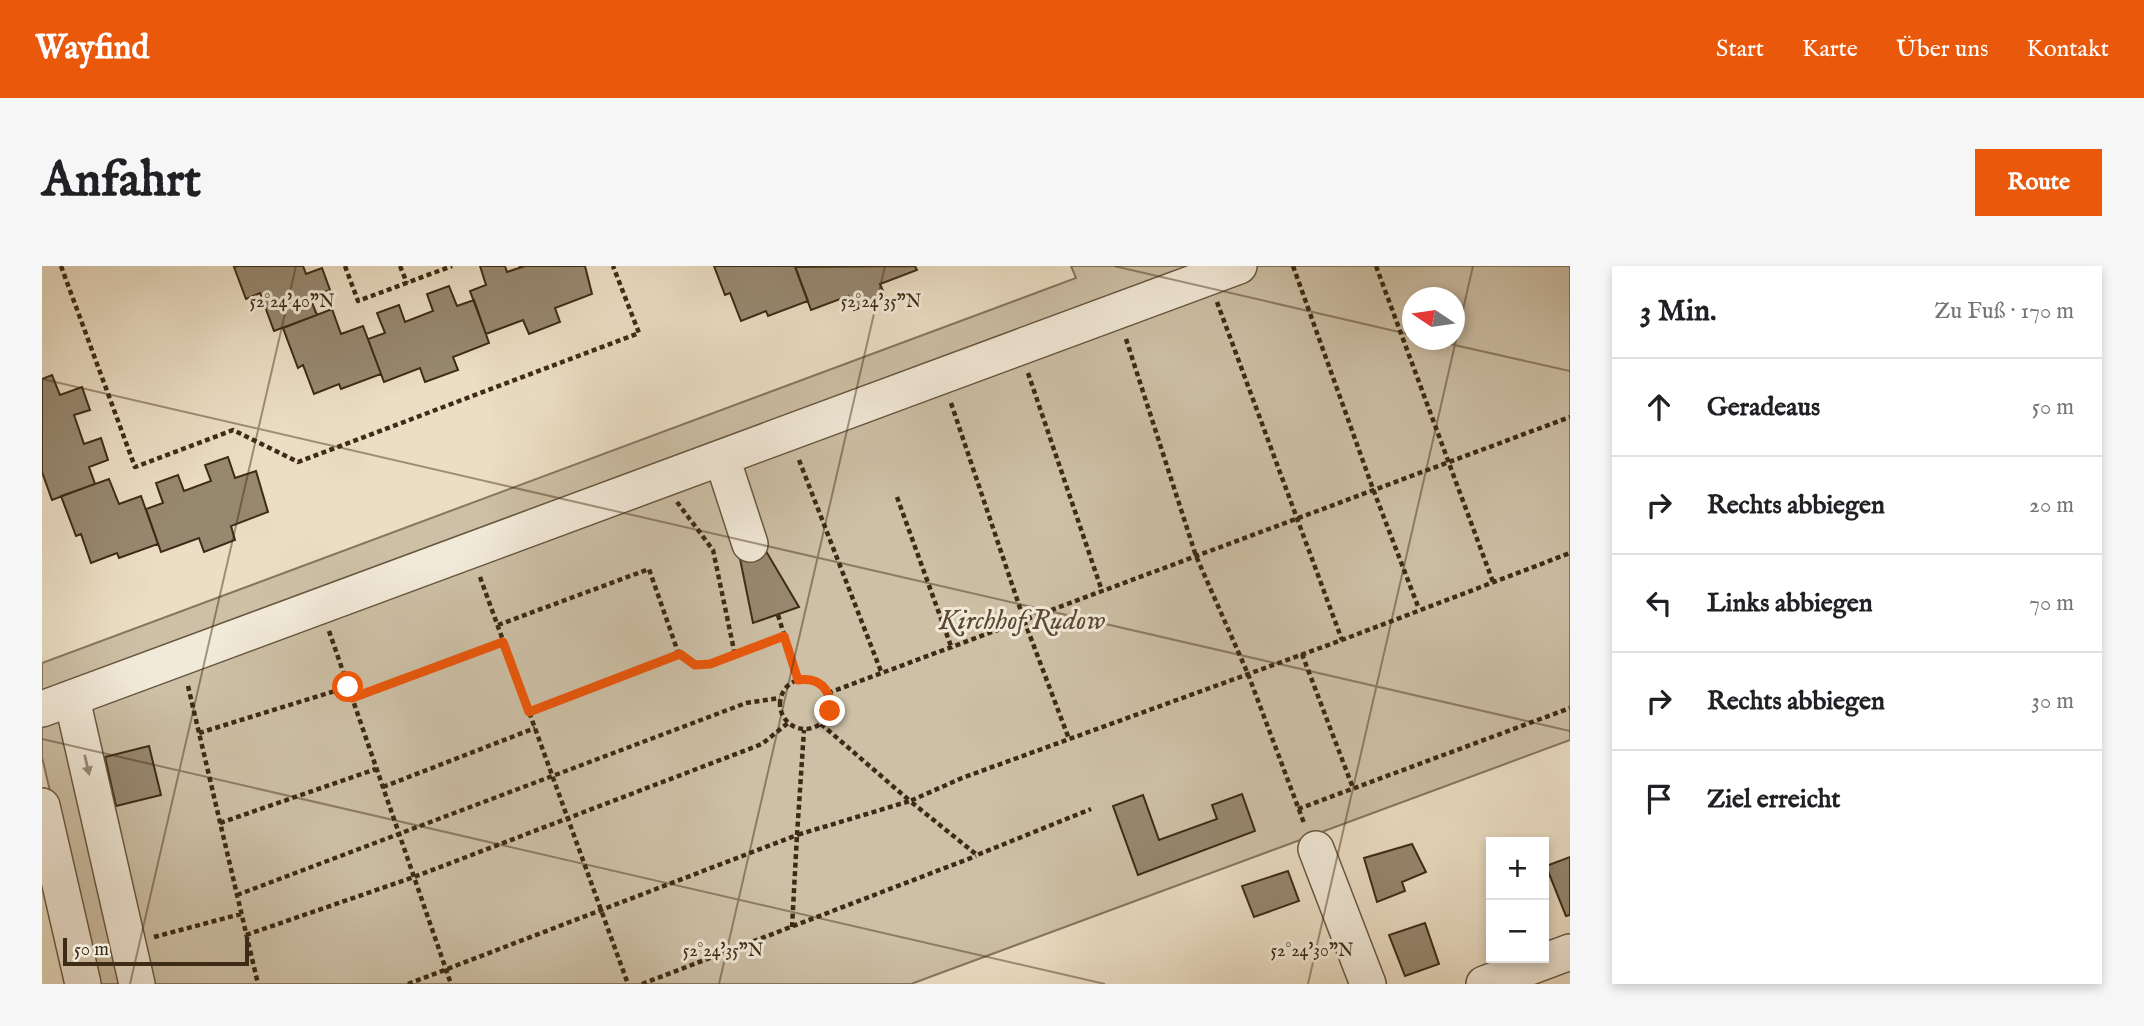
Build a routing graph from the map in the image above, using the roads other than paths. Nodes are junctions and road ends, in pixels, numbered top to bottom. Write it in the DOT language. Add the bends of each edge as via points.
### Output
graph roads {
  1 [pos="1223,272"];
  2 [pos="722,457"];
  3 [pos="750,544"];
  4 [pos="57,704"];
  5 [pos="42,806"];
  6 [pos="1316,849"];
  7 [pos="1570,952"];
  8 [pos="83,984"];
  9 [pos="137,984"];
  10 [pos="1368,984"];
  11 [pos="1484,984"];
  1 -- 2 [label="street"];
  2 -- 3 [label="street"];
  2 -- 4 [label="street"];
  4 -- 9 [label="street, one-way"];
  5 -- 8 [label="street"];
  6 -- 10 [label="street"];
  7 -- 11 [label="street"];
}
